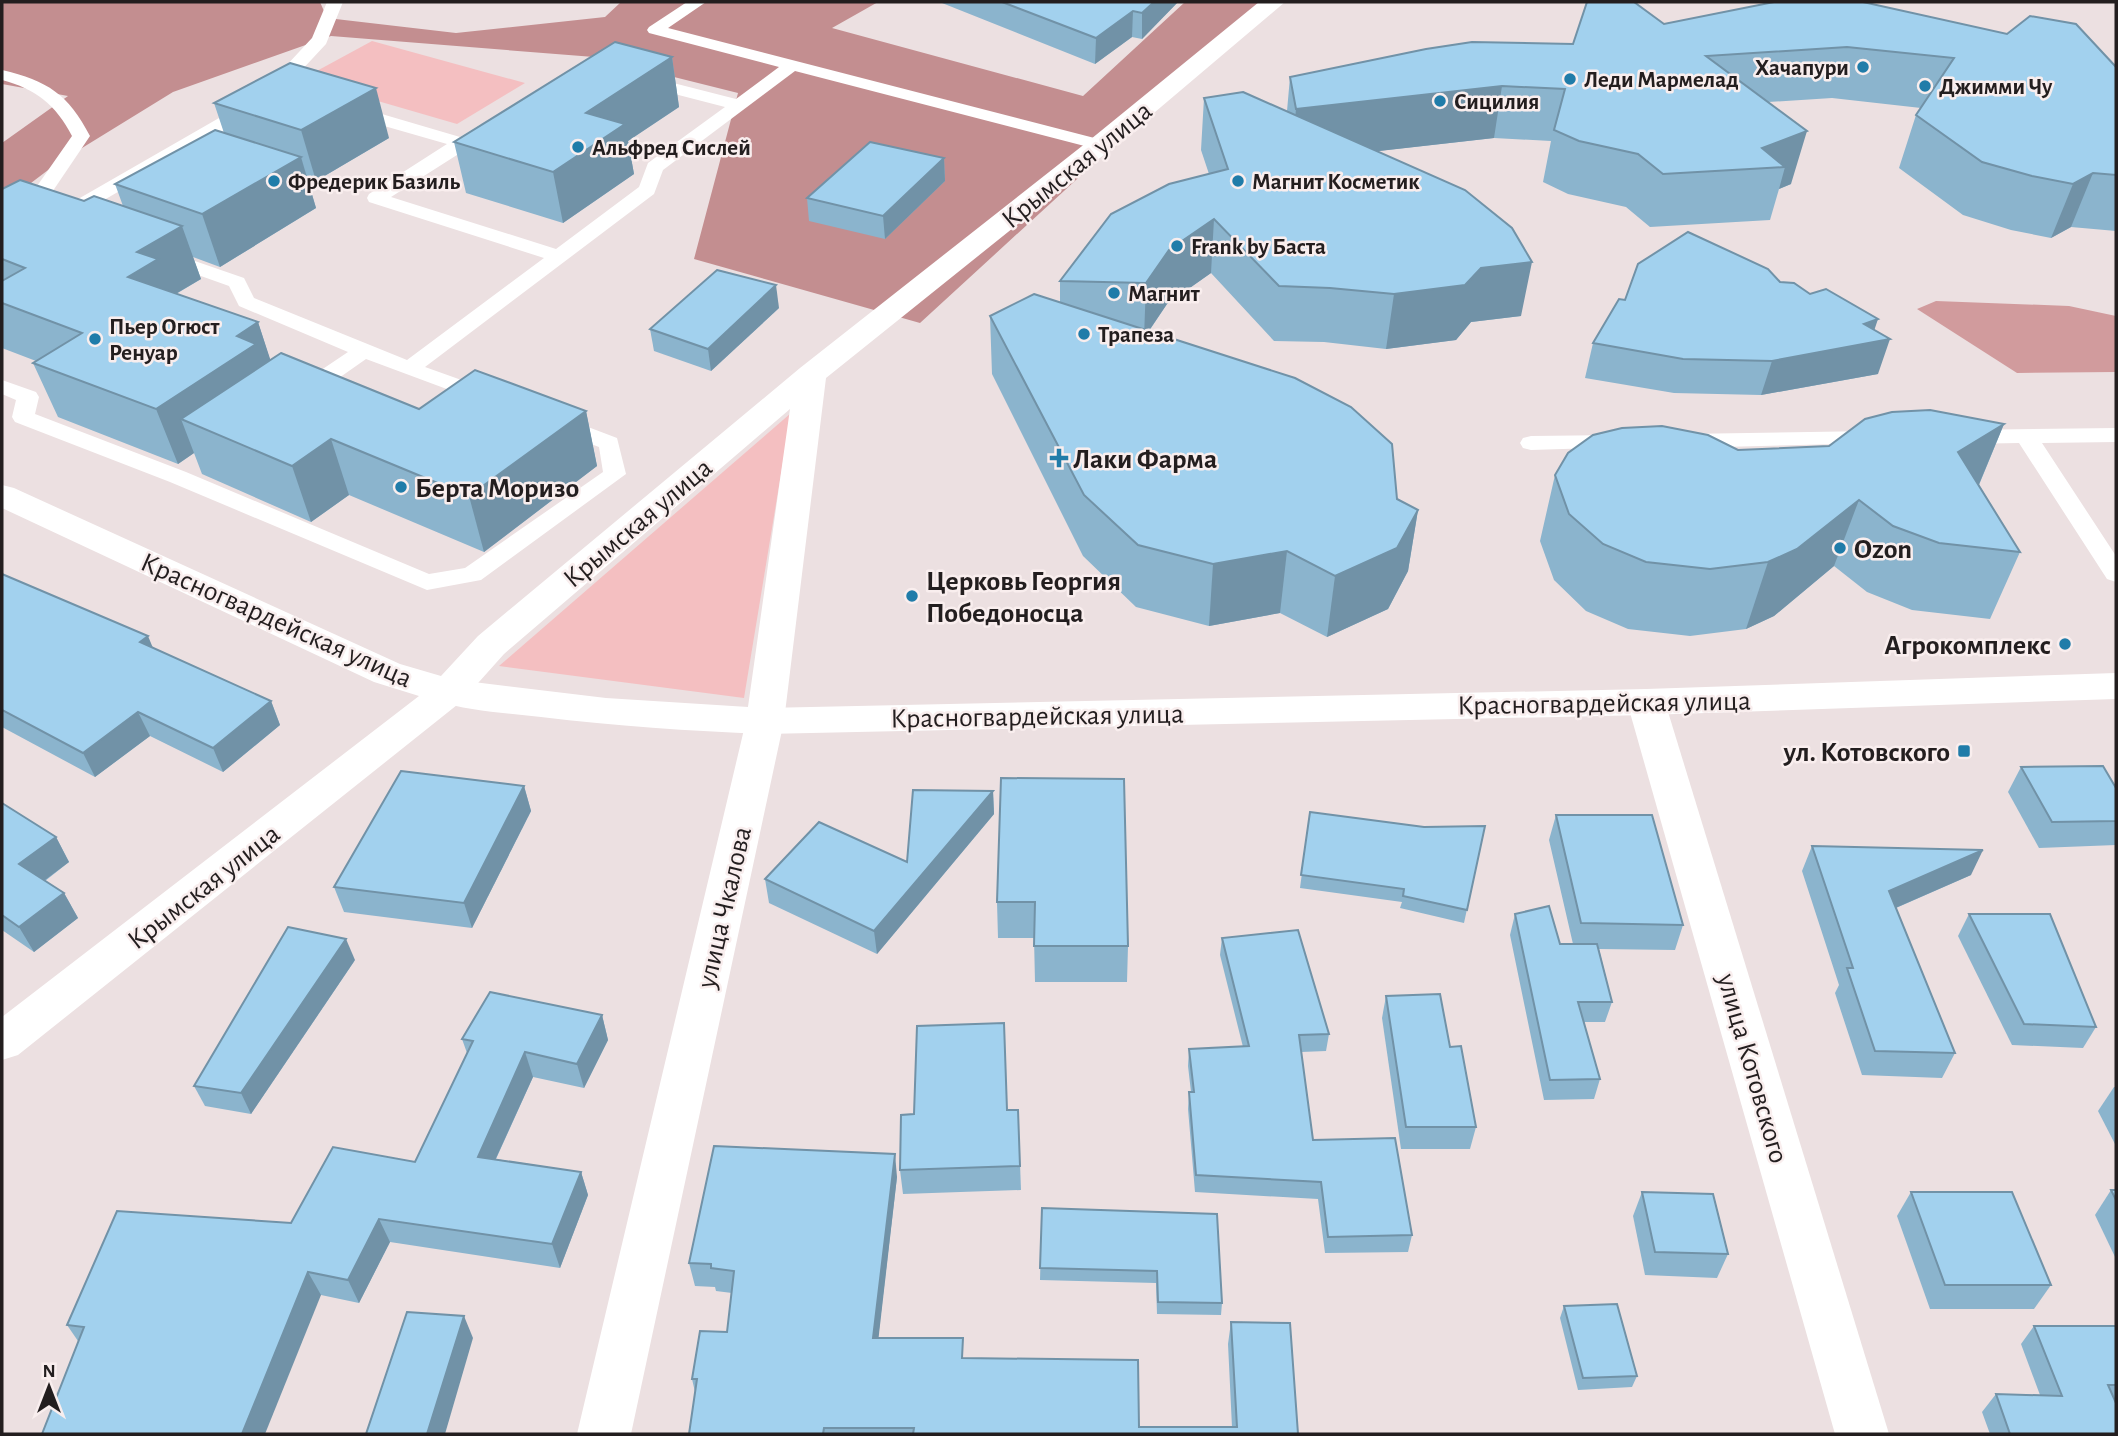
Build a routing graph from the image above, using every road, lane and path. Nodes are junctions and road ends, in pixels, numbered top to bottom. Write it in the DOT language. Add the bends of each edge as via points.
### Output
graph roads {
  1 [pos="335,2"];
  2 [pos="698,2"];
  3 [pos="1273,2"];
  4 [pos="793,65"];
  5 [pos="2,75"];
  6 [pos="625,76"];
  7 [pos="265,99"];
  8 [pos="290,99"];
  9 [pos="329,103"];
  10 [pos="738,106"];
  11 [pos="508,115"];
  12 [pos="462,144"];
  13 [pos="1101,145"];
  14 [pos="31,209"];
  15 [pos="59,219"];
  16 [pos="12,220"];
  17 [pos="84,228"];
  18 [pos="148,250"];
  19 [pos="561,257"];
  20 [pos="364,351"];
  21 [pos="410,368"];
  22 [pos="811,375"];
  23 [pos="2,386"];
  24 [pos="288,403"];
  25 [pos="509,406"];
  26 [pos="534,415"];
  27 [pos="2116,435"];
  28 [pos="2026,436"];
  29 [pos="1943,437"];
  30 [pos="1888,438"];
  31 [pos="1641,441"];
  32 [pos="1669,441"];
  33 [pos="1531,443"];
  34 [pos="200,463"];
  35 [pos="178,477"];
  36 [pos="5,499"];
  37 [pos="2116,574"];
  38 [pos="2116,686"];
  39 [pos="449,692"];
  40 [pos="1646,702"];
  41 [pos="765,721"];
  42 [pos="2,1042"];
  43 [pos="604,1434"];
  44 [pos="1861,1434"];
  1 -- 7 [label="lane" via="320,40"];
  2 -- 4 [label="lane" via="655,30"];
  3 -- 13 [label="street, Крымская улица"];
  4 -- 10 [label="lane"];
  4 -- 13 [label="lane"];
  5 -- 14 [label="lane" via="33,82 68,110 81,136"];
  6 -- 10 [label="lane"];
  7 -- 8 [label="lane"];
  7 -- 15 [label="lane"];
  9 -- 12 [label="lane"];
  10 -- 19 [label="lane" via="655,167 647,190"];
  11 -- 12 [label="lane"];
  12 -- 19 [label="lane" via="376,198"];
  13 -- 22 [label="street, Крымская улица"];
  14 -- 15 [label="lane"];
  14 -- 16 [label="lane"];
  15 -- 17 [label="lane"];
  18 -- 20 [label="lane" via="237,282 246,302"];
  19 -- 21 [label="lane"];
  20 -- 21 [label="lane"];
  20 -- 24 [label="lane"];
  21 -- 25 [label="lane"];
  22 -- 39 [label="street, Крымская улица" via="491,645"];
  22 -- 41 [label="street, улица Чкалова"];
  23 -- 35 [label="lane" via="28,397 23,417"];
  26 -- 35 [label="lane" via="609,443 615,474 472,575 427,582"];
  27 -- 28 [label="lane"];
  28 -- 29 [label="lane"];
  28 -- 37 [label="lane"];
  30 -- 32 [label="lane"];
  31 -- 33 [label="lane"];
  34 -- 35 [label="lane"];
  36 -- 39 [label="street, Красногвардейская улица" via="387,673"];
  38 -- 40 [label="street, Красногвардейская улица"];
  39 -- 41 [label="street, Красногвардейская улица" via="522,703"];
  39 -- 42 [label="street, Крымская улица"];
  40 -- 41 [label="street, Красногвардейская улица"];
  40 -- 44 [label="street, улица Котовского"];
  41 -- 43 [label="street, улица Чкалова"];
}
